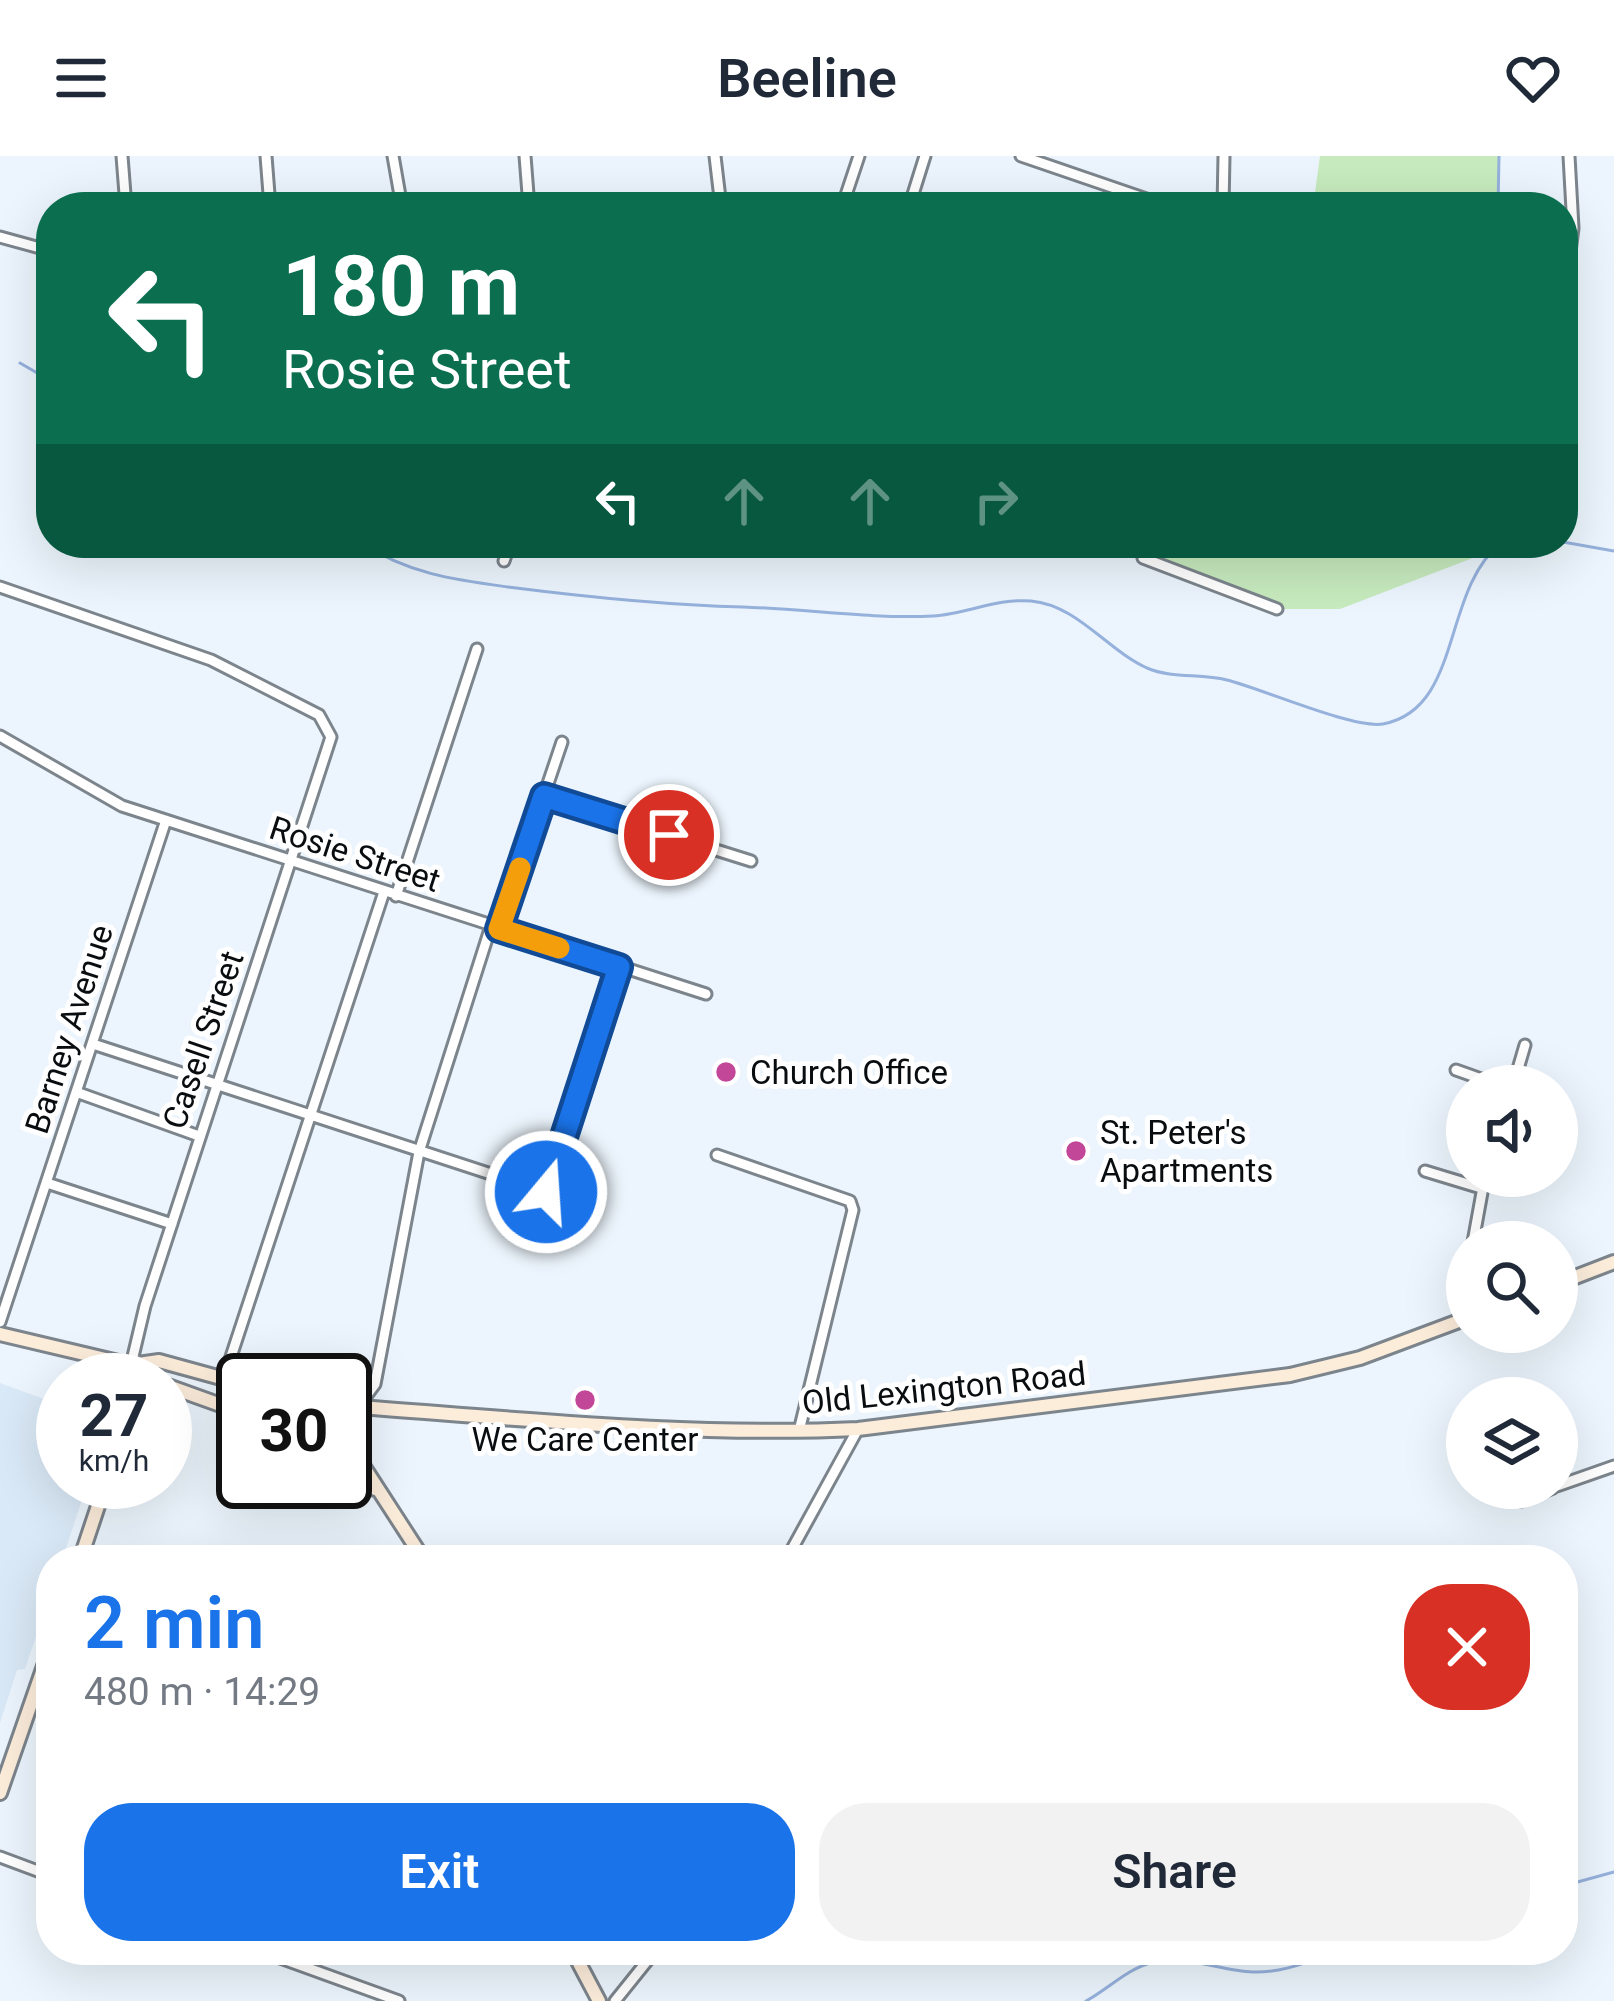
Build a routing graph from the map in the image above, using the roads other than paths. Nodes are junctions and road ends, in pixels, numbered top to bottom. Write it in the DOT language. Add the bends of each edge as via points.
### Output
graph roads {
  1 [pos="122,156"];
  2 [pos="266,156"];
  3 [pos="393,156"];
  4 [pos="525,156"];
  5 [pos="716,156"];
  6 [pos="859,156"];
  7 [pos="925,156"];
  8 [pos="1021,156"];
  9 [pos="1225,156"];
  10 [pos="1569,156"];
  11 [pos="125,192"];
  12 [pos="269,192"];
  13 [pos="399,192"];
  14 [pos="529,192"];
  15 [pos="720,192"];
  16 [pos="847,192"];
  17 [pos="914,192"];
  18 [pos="1126,192"];
  19 [pos="1224,192"];
  20 [pos="1572,192"];
  21 [pos="0,237"];
  22 [pos="36,247"];
  23 [pos="505,558"];
  24 [pos="1143,558"];
  25 [pos="504,561"];
  26 [pos="0,587"];
  27 [pos="1277,609"];
  28 [pos="477,649"];
  29 [pos="0,736"];
  30 [pos="562,742"];
  31 [pos="544,796"];
  32 [pos="166,820"];
  33 [pos="752,861"];
  34 [pos="292,862"];
  35 [pos="384,892"];
  36 [pos="396,896"];
  37 [pos="495,927"];
  38 [pos="619,967"];
  39 [pos="706,994"];
  40 [pos="93,1044"];
  41 [pos="1525,1046"];
  42 [pos="1519,1065"];
  43 [pos="217,1084"];
  44 [pos="76,1092"];
  45 [pos="311,1116"];
  46 [pos="200,1136"];
  47 [pos="419,1152"];
  48 [pos="717,1155"];
  49 [pos="1425,1171"];
  50 [pos="1446,1177"];
  51 [pos="47,1184"];
  52 [pos="172,1224"];
  53 [pos="1614,1262"];
  54 [pos="1578,1276"];
  55 [pos="0,1322"];
  56 [pos="1446,1326"];
  57 [pos="0,1334"];
  58 [pos="80,1353"];
  59 [pos="134,1353"];
  60 [pos="232,1353"];
  61 [pos="375,1384"];
  62 [pos="372,1387"];
  63 [pos="372,1407"];
  64 [pos="400,1409"];
  65 [pos="858,1429"];
  66 [pos="800,1431"];
  67 [pos="1614,1466"];
  68 [pos="1578,1479"];
  69 [pos="372,1483"];
  70 [pos="372,1488"];
  71 [pos="376,1490"];
  72 [pos="97,1509"];
  73 [pos="85,1545"];
  74 [pos="414,1545"];
  75 [pos="794,1545"];
  76 [pos="36,1689"];
  77 [pos="0,1793"];
  78 [pos="0,1857"];
  79 [pos="36,1870"];
  80 [pos="299,1965"];
  81 [pos="580,1965"];
  82 [pos="644,1965"];
  83 [pos="399,2001"];
  84 [pos="599,2001"];
  85 [pos="615,2001"];
  1 -- 11 [label="street"];
  2 -- 12 [label="street"];
  3 -- 13 [label="street"];
  4 -- 14 [label="street"];
  5 -- 15 [label="street"];
  6 -- 16 [label="street"];
  7 -- 17 [label="street"];
  8 -- 18 [label="street"];
  9 -- 19 [label="street"];
  10 -- 20 [label="street"];
  21 -- 22 [label="street"];
  23 -- 25 [label="street"];
  24 -- 27 [label="street"];
  26 -- 34 [label="street, Casell Street" via="211,660 325,720 331,737"];
  28 -- 36 [label="street"];
  29 -- 32 [label="street, Rosie Street" via="101,797"];
  30 -- 31 [label="street"];
  31 -- 33 [label="street"];
  31 -- 37 [label="street"];
  32 -- 34 [label="street, Rosie Street"];
  32 -- 40 [label="street, Barney Avenue"];
  34 -- 35 [label="street, Rosie Street"];
  34 -- 43 [label="street, Casell Street"];
  35 -- 36 [label="street, Rosie Street"];
  35 -- 45 [label="street"];
  36 -- 37 [label="street, Rosie Street"];
  37 -- 38 [label="street, Rosie Street"];
  37 -- 47 [label="street"];
  38 -- 39 [label="street, Rosie Street"];
  38 -- 47 [label="street" via="546,1192"];
  40 -- 43 [label="street"];
  40 -- 44 [label="street, Barney Avenue"];
  41 -- 42 [label="street"];
  43 -- 45 [label="street"];
  43 -- 46 [label="street, Casell Street"];
  44 -- 46 [label="street"];
  44 -- 51 [label="street, Barney Avenue"];
  45 -- 47 [label="street"];
  45 -- 60 [label="street"];
  46 -- 52 [label="street, Casell Street"];
  47 -- 61 [label="street"];
  48 -- 66 [label="street" via="850,1201 853,1210"];
  49 -- 50 [label="street"];
  51 -- 52 [label="street"];
  51 -- 55 [label="street, Barney Avenue"];
  52 -- 59 [label="street, Casell Street"];
  53 -- 54 [label="street"];
  56 -- 65 [label="street, Old Lexington Road" via="1290,1375"];
  57 -- 58 [label="street"];
  61 -- 62 [label="street"];
  61 -- 64 [label="street"];
  63 -- 64 [label="street, Old Lexington Road"];
  64 -- 66 [label="street, Old Lexington Road"];
  65 -- 66 [label="street, Old Lexington Road"];
  65 -- 75 [label="street"];
  67 -- 68 [label="street"];
  69 -- 71 [label="street"];
  70 -- 71 [label="street"];
  71 -- 74 [label="street"];
  72 -- 73 [label="street"];
  76 -- 77 [label="street"];
  78 -- 79 [label="street"];
  80 -- 83 [label="street"];
  81 -- 84 [label="street"];
  82 -- 85 [label="street"];
}
